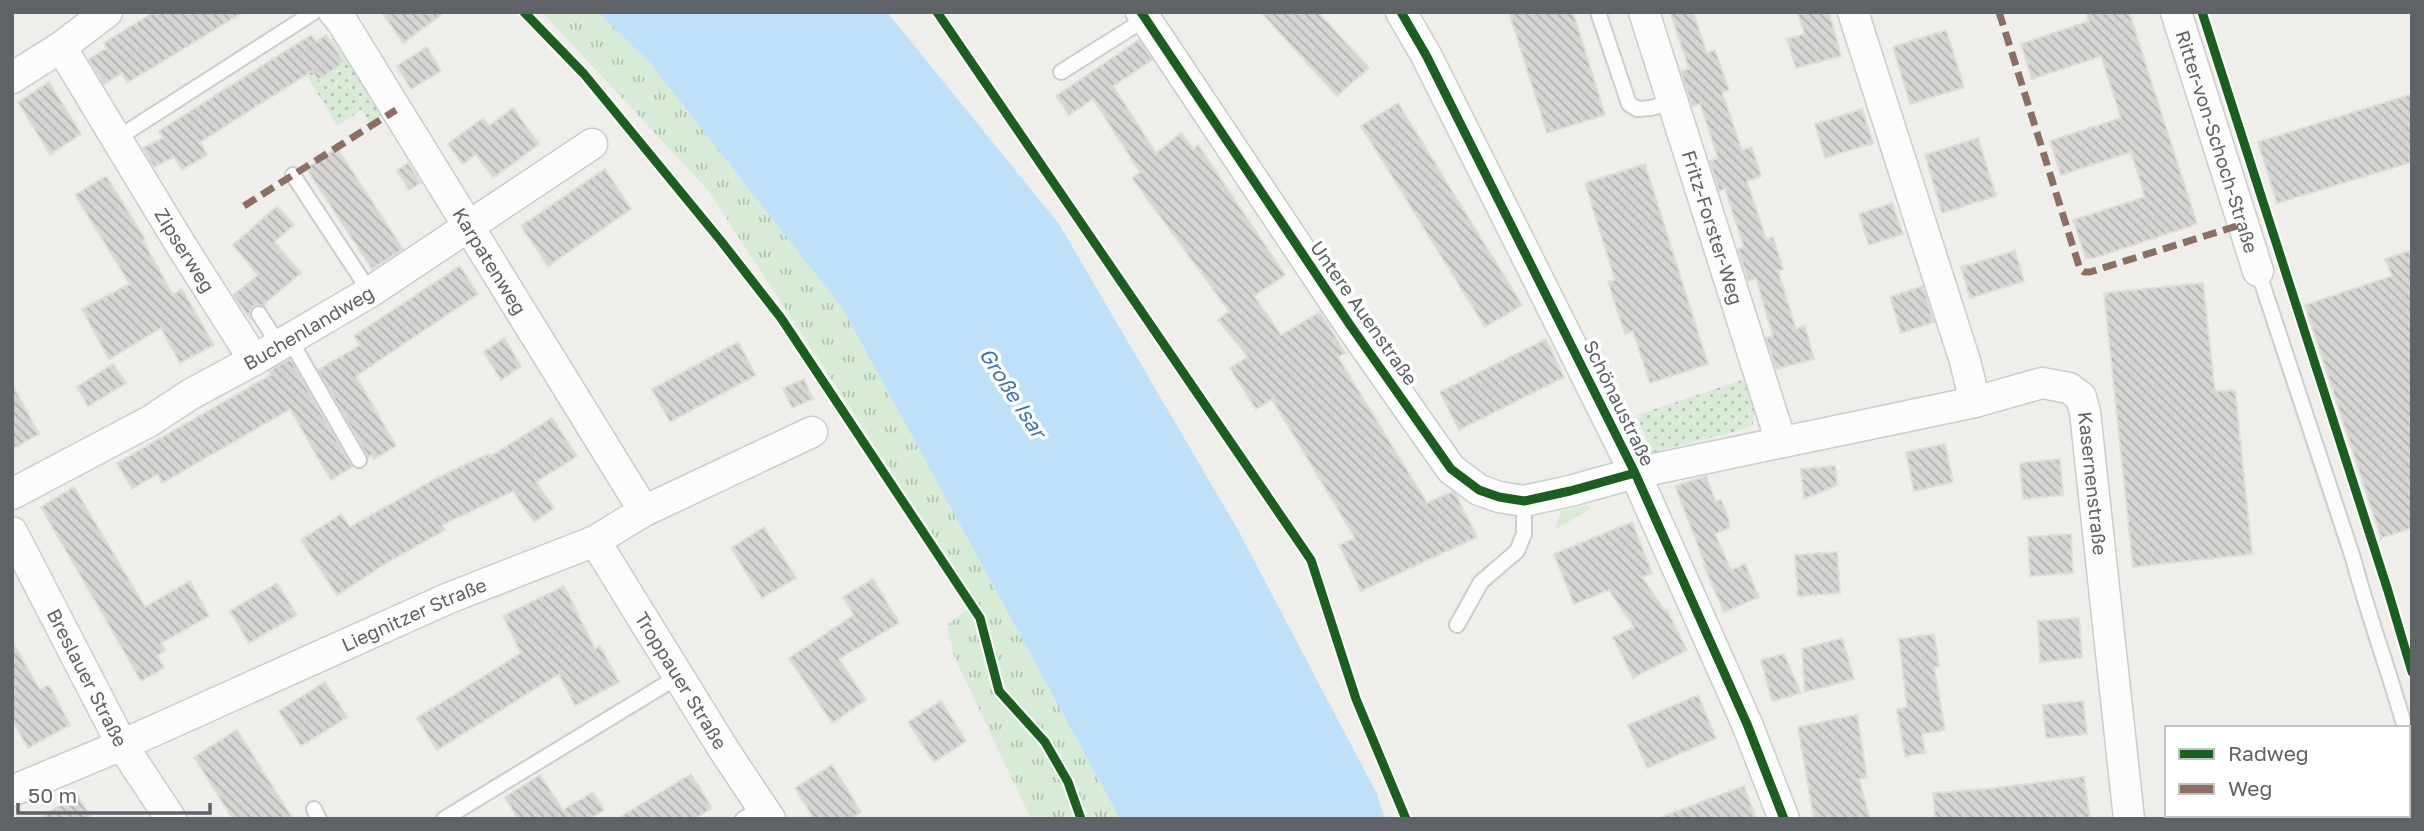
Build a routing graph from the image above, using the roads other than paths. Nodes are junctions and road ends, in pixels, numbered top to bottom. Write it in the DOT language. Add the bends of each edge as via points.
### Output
graph roads {
  1 [pos="107,12"];
  2 [pos="314,12"];
  3 [pos="334,12"];
  4 [pos="1401,12"];
  5 [pos="1598,12"];
  6 [pos="1644,12"];
  7 [pos="1853,12"];
  8 [pos="2176,12"];
  9 [pos="1143,15"];
  10 [pos="61,47"];
  11 [pos="1060,72"];
  12 [pos="12,78"];
  13 [pos="1673,101"];
  14 [pos="116,139"];
  15 [pos="592,144"];
  16 [pos="293,175"];
  17 [pos="469,226"];
  18 [pos="2258,271"];
  19 [pos="370,292"];
  20 [pos="259,314"];
  21 [pos="274,348"];
  22 [pos="1975,402"];
  23 [pos="811,432"];
  24 [pos="1781,442"];
  25 [pos="359,460"];
  26 [pos="1635,473"];
  27 [pos="12,494"];
  28 [pos="1524,501"];
  29 [pos="643,511"];
  30 [pos="12,532"];
  31 [pos="595,541"];
  32 [pos="1457,625"];
  33 [pos="679,676"];
  34 [pos="2404,726"];
  35 [pos="122,745"];
  36 [pos="12,791"];
  37 [pos="759,815"];
  38 [pos="171,819"];
  39 [pos="444,819"];
  40 [pos="1784,819"];
  41 [pos="2129,819"];
  1 -- 10 [label="street"];
  2 -- 14 [label="lane"];
  3 -- 17 [label="street, Karpatenweg"];
  4 -- 26 [label="street, Schönaustraße"];
  5 -- 13 [label="lane" via="1629,104 1637,109"];
  6 -- 13 [label="street, Fritz-Forster-Weg"];
  7 -- 22 [label="street"];
  8 -- 18 [label="street, Ritter-von-Schoch-Straße"];
  9 -- 11 [label="lane"];
  9 -- 28 [label="street, Untere Auenstraße" via="1451,469 1479,491"];
  10 -- 12 [label="street"];
  10 -- 14 [label="street, Zipserweg"];
  13 -- 24 [label="street, Fritz-Forster-Weg"];
  14 -- 21 [label="street, Zipserweg" via="174,244"];
  15 -- 17 [label="street, Buchenlandweg"];
  16 -- 19 [label="lane"];
  17 -- 19 [label="street, Buchenlandweg"];
  17 -- 29 [label="street, Karpatenweg"];
  18 -- 34 [label="lane"];
  19 -- 21 [label="street, Buchenlandweg"];
  20 -- 21 [label="lane"];
  21 -- 25 [label="lane"];
  21 -- 27 [label="street, Buchenlandweg"];
  22 -- 24 [label="street, Kasernenstraße"];
  22 -- 41 [label="street, Kasernenstraße" via="2042,383 2069,388 2081,397"];
  23 -- 29 [label="street, Liegnitzer Straße"];
  24 -- 26 [label="street, Kasernenstraße"];
  26 -- 28 [label="street, Untere Auenstraße"];
  26 -- 40 [label="street, Schönaustraße" via="1747,724"];
  28 -- 32 [label="lane" via="1524,534 1517,551 1481,582"];
  29 -- 31 [label="street, Liegnitzer Straße"];
  30 -- 35 [label="street, Breslauer Straße"];
  31 -- 33 [label="street, Troppauer Straße"];
  31 -- 35 [label="street, Liegnitzer Straße" via="437,603"];
  33 -- 37 [label="street, Troppauer Straße"];
  33 -- 39 [label="lane"];
  35 -- 36 [label="street, Liegnitzer Straße"];
  35 -- 38 [label="street, Breslauer Straße"];
}
